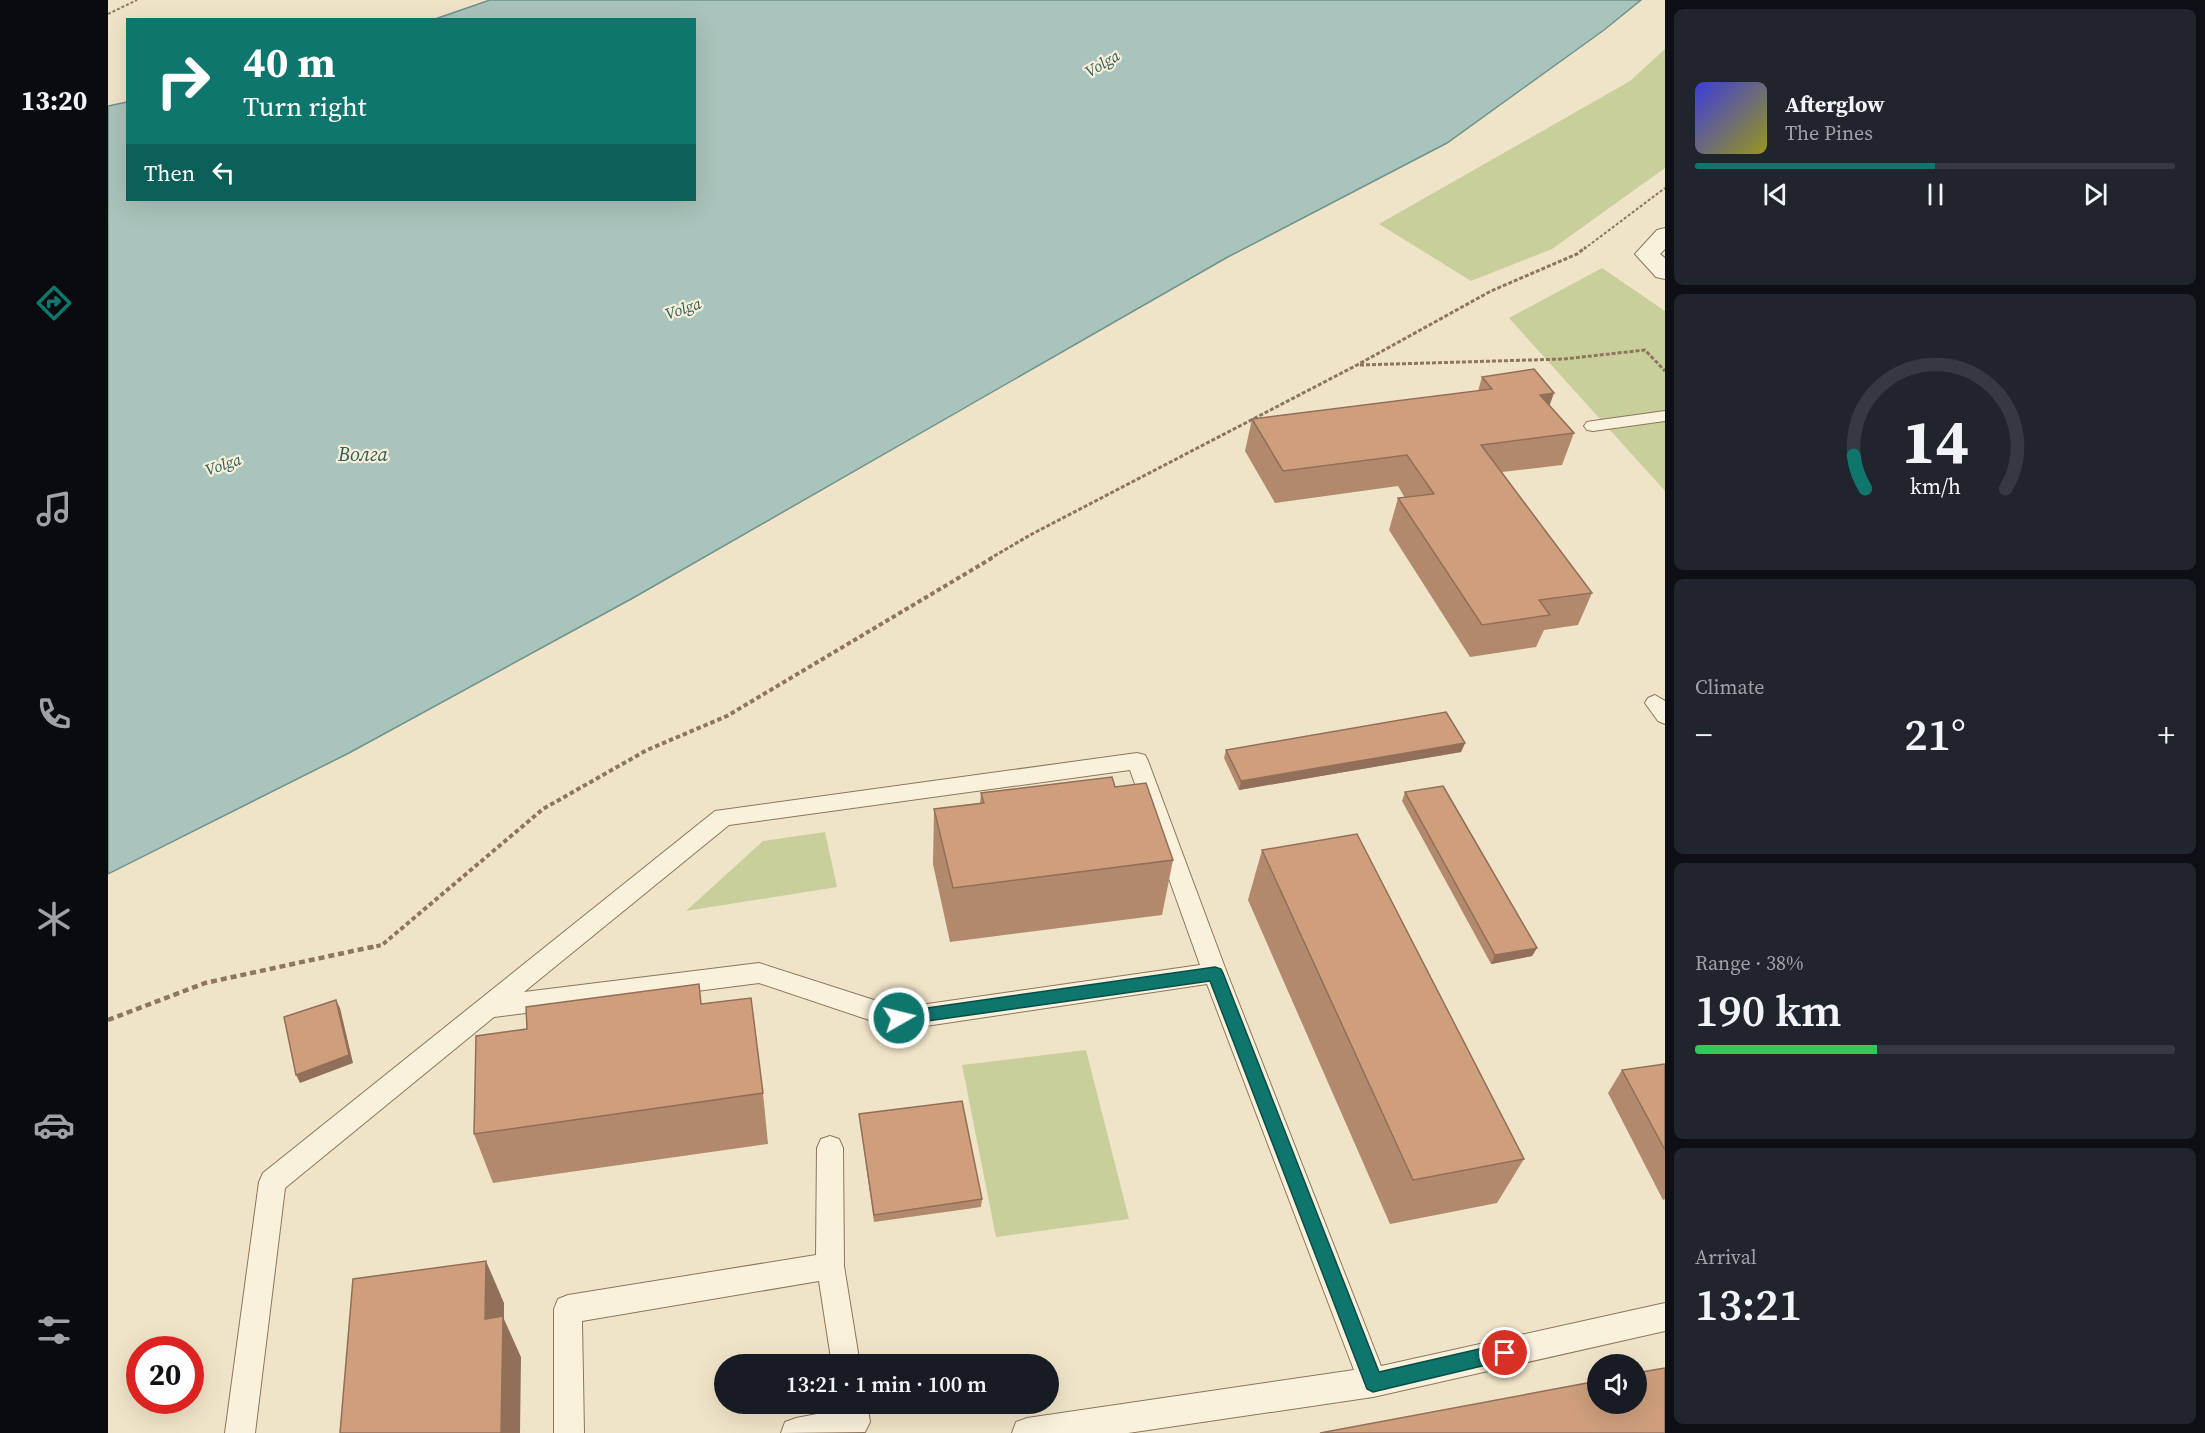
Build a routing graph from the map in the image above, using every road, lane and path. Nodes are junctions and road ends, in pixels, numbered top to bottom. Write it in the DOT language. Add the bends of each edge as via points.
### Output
graph roads {
  1 [pos="137,0"];
  2 [pos="108,14"];
  3 [pos="1665,188"];
  4 [pos="1665,235"];
  5 [pos="1665,272"];
  6 [pos="1357,365"];
  7 [pos="1665,371"];
  8 [pos="1665,416"];
  9 [pos="1593,426"];
  10 [pos="1215,973"];
  11 [pos="488,1007"];
  12 [pos="108,1020"];
  13 [pos="830,1148"];
  14 [pos="830,1266"];
  15 [pos="1665,1317"];
  16 [pos="844,1354"];
  17 [pos="1373,1382"];
  18 [pos="855,1420"];
  19 [pos="240,1433"];
  20 [pos="569,1433"];
  21 [pos="796,1433"];
  22 [pos="1027,1433"];
  1 -- 2 [label="path"];
  3 -- 6 [label="path" via="1577,254 1491,291"];
  4 -- 5 [label="street" via="1647,254"];
  6 -- 7 [label="path" via="1564,359 1645,350"];
  6 -- 12 [label="path" via="1032,534 727,716 647,750 543,809 382,945 205,983"];
  8 -- 9 [label="lane"];
  10 -- 11 [label="lane" via="899,1018 759,973"];
  10 -- 11 [label="lane" via="1137,761 723,817"];
  10 -- 17 [label="lane"];
  11 -- 19 [label="lane" via="272,1182"];
  13 -- 14 [label="lane"];
  14 -- 16 [label="lane"];
  14 -- 20 [label="lane" via="568,1309"];
  15 -- 17 [label="lane"];
  17 -- 22 [label="lane"];
  18 -- 21 [label="lane"];
}
